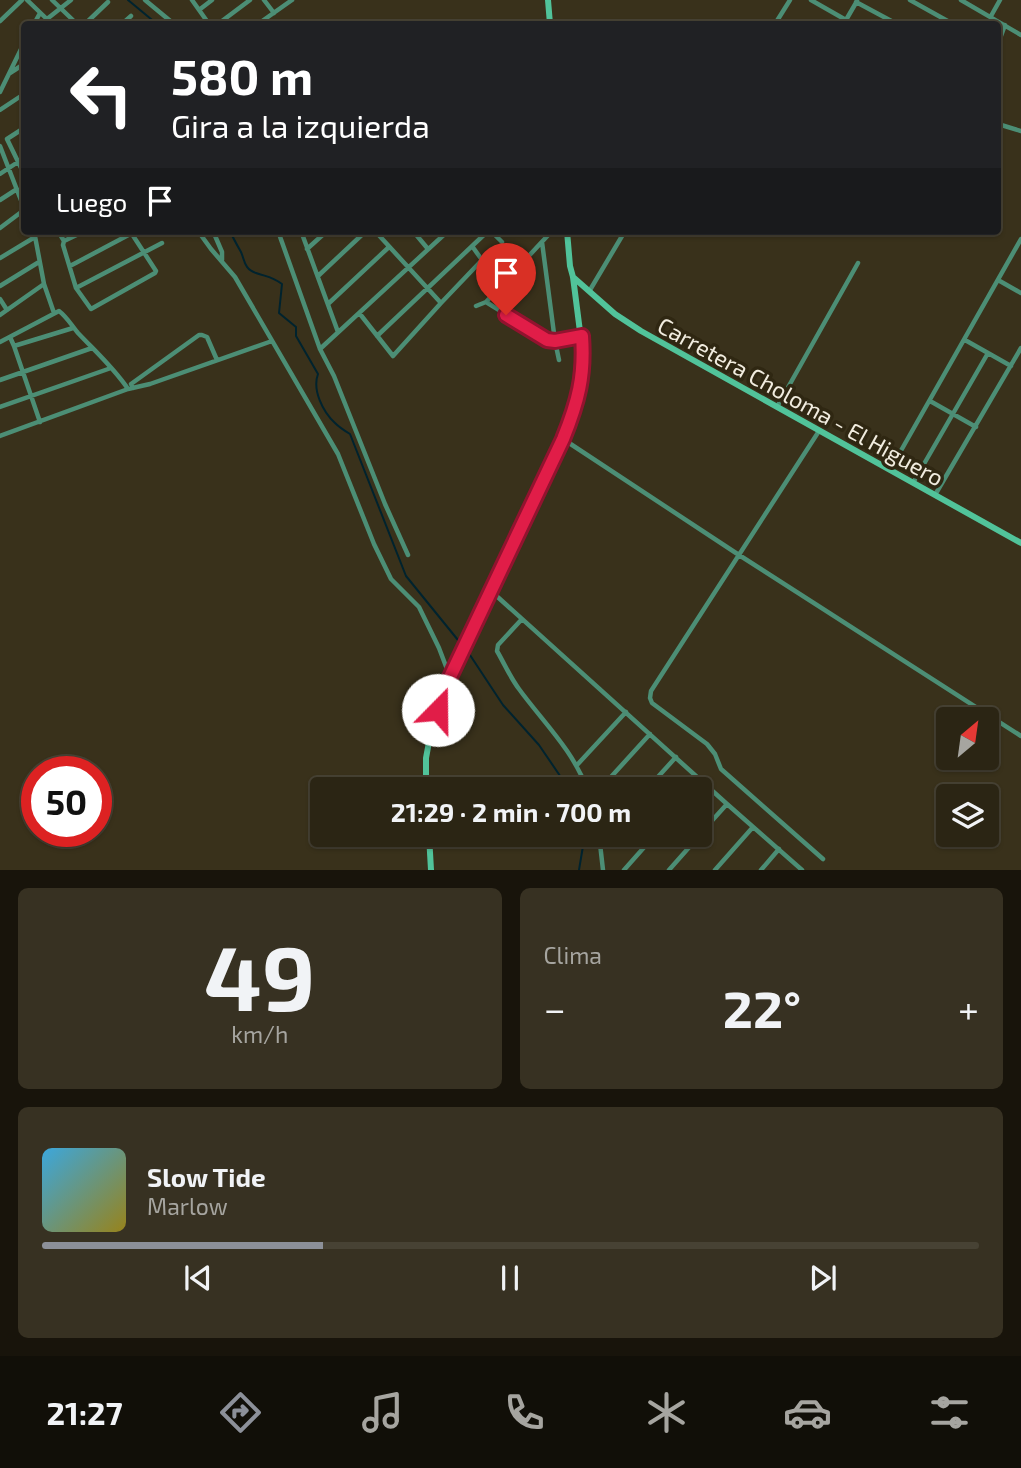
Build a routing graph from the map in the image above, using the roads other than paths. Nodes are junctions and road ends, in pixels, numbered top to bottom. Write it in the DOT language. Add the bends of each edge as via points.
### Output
graph roads {
  1 [pos="26,0"];
  2 [pos="52,0"];
  3 [pos="71,0"];
  4 [pos="145,0"];
  5 [pos="192,0"];
  6 [pos="212,0"];
  7 [pos="250,0"];
  8 [pos="264,0"];
  9 [pos="292,0"];
  10 [pos="546,0"];
  11 [pos="790,0"];
  12 [pos="811,0"];
  13 [pos="823,0"];
  14 [pos="910,0"];
  15 [pos="961,0"];
  16 [pos="1000,0"];
  17 [pos="857,1"];
  18 [pos="108,2"];
  19 [pos="971,2"];
  20 [pos="820,6"];
  21 [pos="61,8"];
  22 [pos="199,10"];
  23 [pos="40,13"];
  24 [pos="274,13"];
  25 [pos="131,16"];
  26 [pos="991,16"];
  27 [pos="47,19"];
  28 [pos="846,20"];
  29 [pos="0,21"];
  30 [pos="36,21"];
  31 [pos="74,21"];
  32 [pos="88,21"];
  33 [pos="125,21"];
  34 [pos="170,21"];
  35 [pos="207,21"];
  36 [pos="222,21"];
  37 [pos="262,21"];
  38 [pos="549,21"];
  39 [pos="777,21"];
  40 [pos="892,21"];
  41 [pos="948,21"];
  42 [pos="999,21"];
  43 [pos="1001,22"];
  44 [pos="1005,25"];
  45 [pos="1021,33"];
  46 [pos="1001,36"];
  47 [pos="21,49"];
  48 [pos="21,66"];
  49 [pos="9,73"];
  50 [pos="0,92"];
  51 [pos="21,96"];
  52 [pos="0,110"];
  53 [pos="1001,125"];
  54 [pos="21,130"];
  55 [pos="1021,131"];
  56 [pos="0,146"];
  57 [pos="21,160"];
  58 [pos="18,162"];
  59 [pos="9,168"];
  60 [pos="21,168"];
  61 [pos="0,174"];
  62 [pos="17,189"];
  63 [pos="0,200"];
  64 [pos="21,200"];
  65 [pos="21,211"];
  66 [pos="0,228"];
  67 [pos="34,235"];
  68 [pos="35,235"];
  69 [pos="60,235"];
  70 [pos="77,235"];
  71 [pos="127,235"];
  72 [pos="134,235"];
  73 [pos="201,235"];
  74 [pos="215,235"];
  75 [pos="279,235"];
  76 [pos="303,235"];
  77 [pos="323,235"];
  78 [pos="362,235"];
  79 [pos="378,235"];
  80 [pos="416,235"];
  81 [pos="444,235"];
  82 [pos="485,235"];
  83 [pos="494,235"];
  84 [pos="548,235"];
  85 [pos="570,235"];
  86 [pos="623,235"];
  87 [pos="1021,239"];
  88 [pos="64,241"];
  89 [pos="502,242"];
  90 [pos="542,242"];
  91 [pos="162,243"];
  92 [pos="472,246"];
  93 [pos="389,247"];
  94 [pos="307,249"];
  95 [pos="428,249"];
  96 [pos="144,253"];
  97 [pos="0,258"];
  98 [pos="222,261"];
  99 [pos="39,262"];
  100 [pos="858,263"];
  101 [pos="70,266"];
  102 [pos="408,267"];
  103 [pos="318,276"];
  104 [pos="573,276"];
  105 [pos="998,280"];
  106 [pos="44,284"];
  107 [pos="0,286"];
  108 [pos="75,288"];
  109 [pos="427,288"];
  110 [pos="590,290"];
  111 [pos="1021,293"];
  112 [pos="0,299"];
  113 [pos="486,302"];
  114 [pos="441,303"];
  115 [pos="328,304"];
  116 [pos="476,306"];
  117 [pos="8,310"];
  118 [pos="54,313"];
  119 [pos="360,313"];
  120 [pos="0,314"];
  121 [pos="73,327"];
  122 [pos="338,332"];
  123 [pos="377,336"];
  124 [pos="582,336"];
  125 [pos="10,337"];
  126 [pos="965,340"];
  127 [pos="272,341"];
  128 [pos="555,341"];
  129 [pos="0,342"];
  130 [pos="14,346"];
  131 [pos="92,348"];
  132 [pos="1021,348"];
  133 [pos="320,349"];
  134 [pos="988,353"];
  135 [pos="218,360"];
  136 [pos="559,360"];
  137 [pos="1011,366"];
  138 [pos="111,368"];
  139 [pos="23,372"];
  140 [pos="0,380"];
  141 [pos="130,389"];
  142 [pos="32,396"];
  143 [pos="930,401"];
  144 [pos="0,407"];
  145 [pos="777,407"];
  146 [pos="953,414"];
  147 [pos="40,422"];
  148 [pos="975,427"];
  149 [pos="819,431"];
  150 [pos="0,436"];
  151 [pos="563,439"];
  152 [pos="890,471"];
  153 [pos="913,483"];
  154 [pos="934,496"];
  155 [pos="1021,543"];
  156 [pos="408,555"];
  157 [pos="739,555"];
  158 [pos="491,591"];
  159 [pos="522,618"];
  160 [pos="450,677"];
  161 [pos="626,712"];
  162 [pos="650,734"];
  163 [pos="1021,736"];
  164 [pos="676,757"];
  165 [pos="576,766"];
  166 [pos="426,777"];
  167 [pos="581,777"];
  168 [pos="611,777"];
  169 [pos="658,777"];
  170 [pos="698,777"];
  171 [pos="712,790"];
  172 [pos="727,804"];
  173 [pos="712,821"];
  174 [pos="754,827"];
  175 [pos="430,847"];
  176 [pos="600,847"];
  177 [pos="644,847"];
  178 [pos="689,847"];
  179 [pos="779,849"];
  180 [pos="822,859"];
  181 [pos="431,870"];
  182 [pos="603,870"];
  183 [pos="624,870"];
  184 [pos="669,870"];
  185 [pos="715,870"];
  186 [pos="761,870"];
  187 [pos="802,870"];
  1 -- 23 [label="street"];
  1 -- 29 [label="street"];
  2 -- 21 [label="street"];
  3 -- 21 [label="street"];
  4 -- 34 [label="street"];
  5 -- 22 [label="street"];
  6 -- 22 [label="street"];
  7 -- 36 [label="street"];
  8 -- 24 [label="street"];
  9 -- 24 [label="street"];
  10 -- 38 [label="main road"];
  11 -- 39 [label="street"];
  12 -- 20 [label="street"];
  13 -- 20 [label="street"];
  14 -- 41 [label="street"];
  15 -- 19 [label="street"];
  16 -- 26 [label="street"];
  17 -- 28 [label="street"];
  17 -- 40 [label="street"];
  18 -- 32 [label="street"];
  19 -- 26 [label="street"];
  20 -- 28 [label="street"];
  21 -- 27 [label="street"];
  21 -- 31 [label="street"];
  22 -- 35 [label="street"];
  23 -- 27 [label="street"];
  23 -- 30 [label="street"];
  24 -- 37 [label="street"];
  25 -- 33 [label="street"];
  26 -- 42 [label="street"];
  43 -- 44 [label="street"];
  44 -- 45 [label="street"];
  44 -- 46 [label="street"];
  47 -- 49 [label="street"];
  48 -- 49 [label="street"];
  49 -- 50 [label="street"];
  51 -- 52 [label="street"];
  53 -- 55 [label="street"];
  54 -- 58 [label="street" via="7,139"];
  56 -- 59 [label="street"];
  57 -- 58 [label="street"];
  58 -- 59 [label="street"];
  58 -- 60 [label="street"];
  59 -- 61 [label="street"];
  59 -- 62 [label="street"];
  62 -- 63 [label="street"];
  62 -- 64 [label="street"];
  65 -- 66 [label="street"];
  67 -- 97 [label="street"];
  68 -- 99 [label="street"];
  69 -- 88 [label="street"];
  70 -- 88 [label="street"];
  71 -- 101 [label="street"];
  72 -- 96 [label="street"];
  73 -- 98 [label="street"];
  74 -- 98 [label="street"];
  75 -- 133 [label="street"];
  76 -- 94 [label="street"];
  77 -- 94 [label="street"];
  78 -- 103 [label="street"];
  79 -- 93 [label="street"];
  80 -- 95 [label="street"];
  81 -- 95 [label="street"];
  82 -- 92 [label="street"];
  83 -- 89 [label="street"];
  84 -- 90 [label="street"];
  85 -- 104 [label="main road"];
  86 -- 110 [label="street"];
  87 -- 105 [label="street"];
  88 -- 101 [label="street"];
  90 -- 113 [label="street"];
  90 -- 128 [label="street"];
  91 -- 96 [label="street"];
  92 -- 109 [label="street"];
  92 -- 114 [label="street" via="482,260"];
  93 -- 102 [label="street"];
  93 -- 115 [label="street"];
  94 -- 103 [label="street"];
  95 -- 102 [label="street"];
  96 -- 108 [label="street"];
  96 -- 108 [label="street" via="155,273 91,309"];
  98 -- 127 [label="street"];
  99 -- 106 [label="street"];
  99 -- 107 [label="street"];
  100 -- 145 [label="street"];
  101 -- 108 [label="street"];
  102 -- 109 [label="street"];
  102 -- 119 [label="street"];
  103 -- 115 [label="street"];
  104 -- 110 [label="main road, Carretera Choloma - El Higuero"];
  104 -- 124 [label="main road"];
  105 -- 111 [label="street"];
  105 -- 126 [label="street"];
  106 -- 117 [label="street"];
  106 -- 118 [label="street"];
  109 -- 114 [label="street"];
  109 -- 123 [label="street"];
  110 -- 145 [label="main road, Carretera Choloma - El Higuero" via="640,331"];
  112 -- 117 [label="street"];
  113 -- 116 [label="street"];
  113 -- 128 [label="street"];
  114 -- 123 [label="street" via="393,356"];
  115 -- 122 [label="street"];
  117 -- 120 [label="street"];
  118 -- 121 [label="street" via="62,313"];
  118 -- 125 [label="street"];
  119 -- 122 [label="street"];
  119 -- 123 [label="street"];
  121 -- 130 [label="street"];
  121 -- 131 [label="street"];
  122 -- 133 [label="street"];
  124 -- 128 [label="street"];
  124 -- 151 [label="main road" via="580,384"];
  125 -- 129 [label="street"];
  125 -- 130 [label="street"];
  126 -- 134 [label="street"];
  126 -- 143 [label="street"];
  127 -- 135 [label="street"];
  127 -- 160 [label="street" via="338,454 391,579 419,607"];
  128 -- 136 [label="street"];
  130 -- 139 [label="street"];
  131 -- 138 [label="street"];
  131 -- 139 [label="street"];
  132 -- 137 [label="street"];
  133 -- 156 [label="street"];
  134 -- 137 [label="street"];
  134 -- 146 [label="street"];
  135 -- 141 [label="street"];
  135 -- 141 [label="street" via="206,337 199,335"];
  137 -- 148 [label="street"];
  138 -- 141 [label="street"];
  138 -- 142 [label="street"];
  139 -- 140 [label="street"];
  139 -- 142 [label="street"];
  141 -- 147 [label="street"];
  142 -- 144 [label="street"];
  142 -- 147 [label="street"];
  143 -- 146 [label="street"];
  143 -- 152 [label="street"];
  145 -- 149 [label="main road, Carretera Choloma - El Higuero"];
  146 -- 148 [label="street"];
  146 -- 153 [label="street"];
  147 -- 150 [label="street"];
  148 -- 154 [label="street"];
  149 -- 152 [label="main road, Carretera Choloma - El Higuero"];
  149 -- 157 [label="street"];
  151 -- 157 [label="street"];
  151 -- 158 [label="main road"];
  152 -- 153 [label="main road, Carretera Choloma - El Higuero"];
  153 -- 154 [label="main road, Carretera Choloma - El Higuero"];
  154 -- 155 [label="main road, Carretera Choloma - El Higuero"];
  157 -- 163 [label="street"];
  157 -- 180 [label="street" via="650,698 707,744 721,769"];
  158 -- 159 [label="street"];
  158 -- 160 [label="main road"];
  159 -- 161 [label="street"];
  159 -- 165 [label="street" via="497,650 517,688"];
  160 -- 166 [label="main road" via="432,726"];
  161 -- 162 [label="street"];
  161 -- 165 [label="street"];
  162 -- 164 [label="street"];
  162 -- 168 [label="street"];
  164 -- 169 [label="street"];
  164 -- 170 [label="street"];
  165 -- 167 [label="street"];
  171 -- 172 [label="street"];
  172 -- 173 [label="street"];
  172 -- 174 [label="street"];
  174 -- 179 [label="street"];
  174 -- 185 [label="street"];
  175 -- 181 [label="main road"];
  176 -- 182 [label="street"];
  177 -- 183 [label="street"];
  178 -- 184 [label="street"];
  179 -- 186 [label="street"];
  179 -- 187 [label="street"];
}
